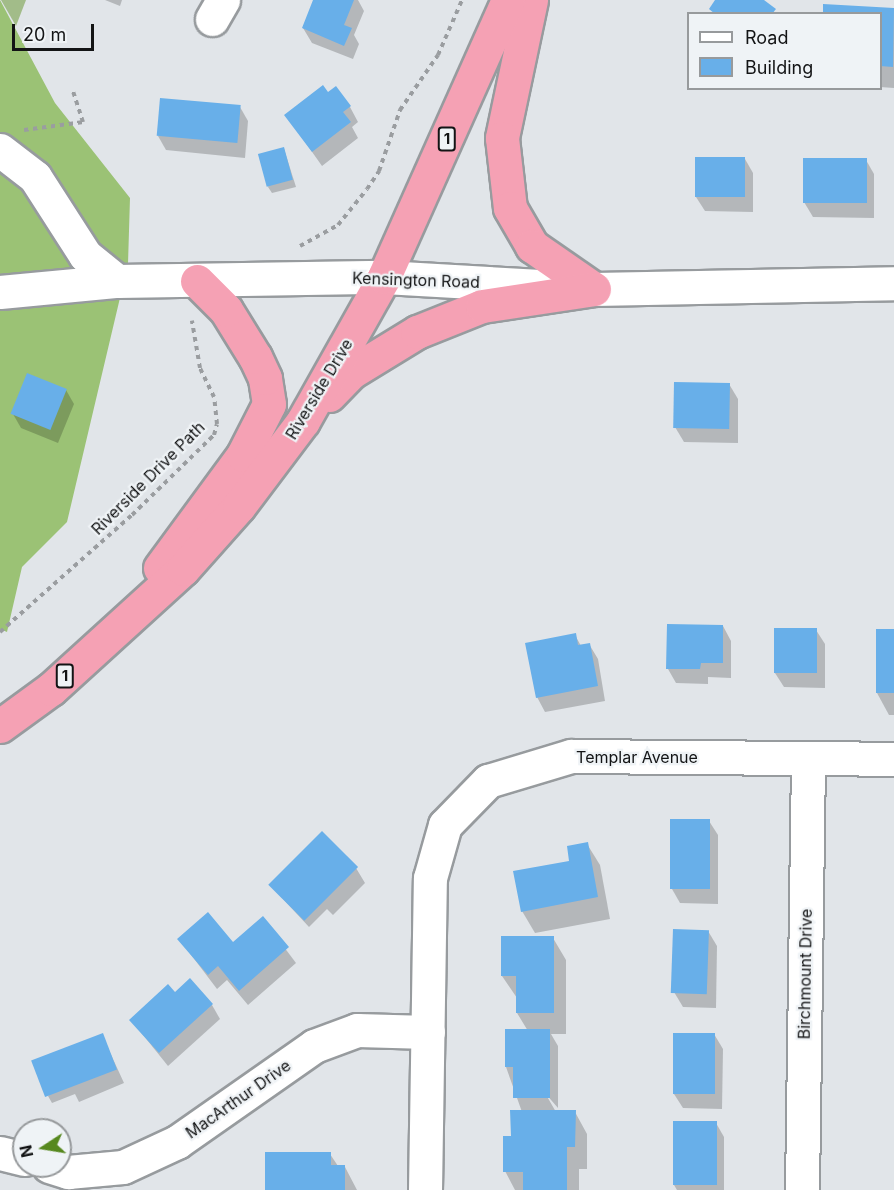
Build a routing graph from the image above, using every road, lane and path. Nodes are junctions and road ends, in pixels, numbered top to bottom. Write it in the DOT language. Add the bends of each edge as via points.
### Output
graph roads {
  1 [pos="462,0"];
  2 [pos="508,0"];
  3 [pos="531,0"];
  4 [pos="74,92"];
  5 [pos="10,140"];
  6 [pos="289,248"];
  7 [pos="384,277"];
  8 [pos="117,281"];
  9 [pos="894,283"];
  10 [pos="594,289"];
  11 [pos="0,292"];
  12 [pos="194,295"];
  13 [pos="303,422"];
  14 [pos="124,619"];
  15 [pos="0,632"];
  16 [pos="0,726"];
  17 [pos="808,758"];
  18 [pos="894,759"];
  19 [pos="428,1032"];
  20 [pos="72,1172"];
  21 [pos="425,1190"];
  22 [pos="802,1190"];
  1 -- 6 [label="path" via="438,56 400,110 379,171 354,210 318,239"];
  2 -- 7 [label="highway, Riverside Drive / 1"];
  3 -- 10 [label="highway" via="502,138 510,208 532,246"];
  4 -- 5 [label="path" via="82,122"];
  5 -- 8 [label="street" via="84,255"];
  7 -- 10 [label="street, Kensington Road"];
  7 -- 12 [label="street, Kensington Road"];
  7 -- 13 [label="highway, Riverside Drive / 1"];
  8 -- 11 [label="street, Kensington Road"];
  8 -- 12 [label="street, Kensington Road"];
  9 -- 10 [label="street, Kensington Road"];
  10 -- 13 [label="highway" via="482,306 417,332 350,373"];
  12 -- 14 [label="highway" via="226,310 265,378 268,404 243,455"];
  12 -- 15 [label="path, Riverside Drive Path" via="196,351 214,398 214,435"];
  13 -- 14 [label="highway, Riverside Drive / 1" via="212,538 163,588"];
  14 -- 16 [label="highway, Riverside Drive / 1" via="51,689"];
  17 -- 18 [label="street, Templar Avenue"];
  17 -- 19 [label="street, Templar Avenue" via="571,756 488,781 446,825 430,878"];
  17 -- 22 [label="street, Birchmount Drive"];
  19 -- 20 [label="street, MacArthur Drive" via="357,1030 314,1046 177,1142 123,1167"];
  19 -- 21 [label="street, Templar Avenue"];
}
